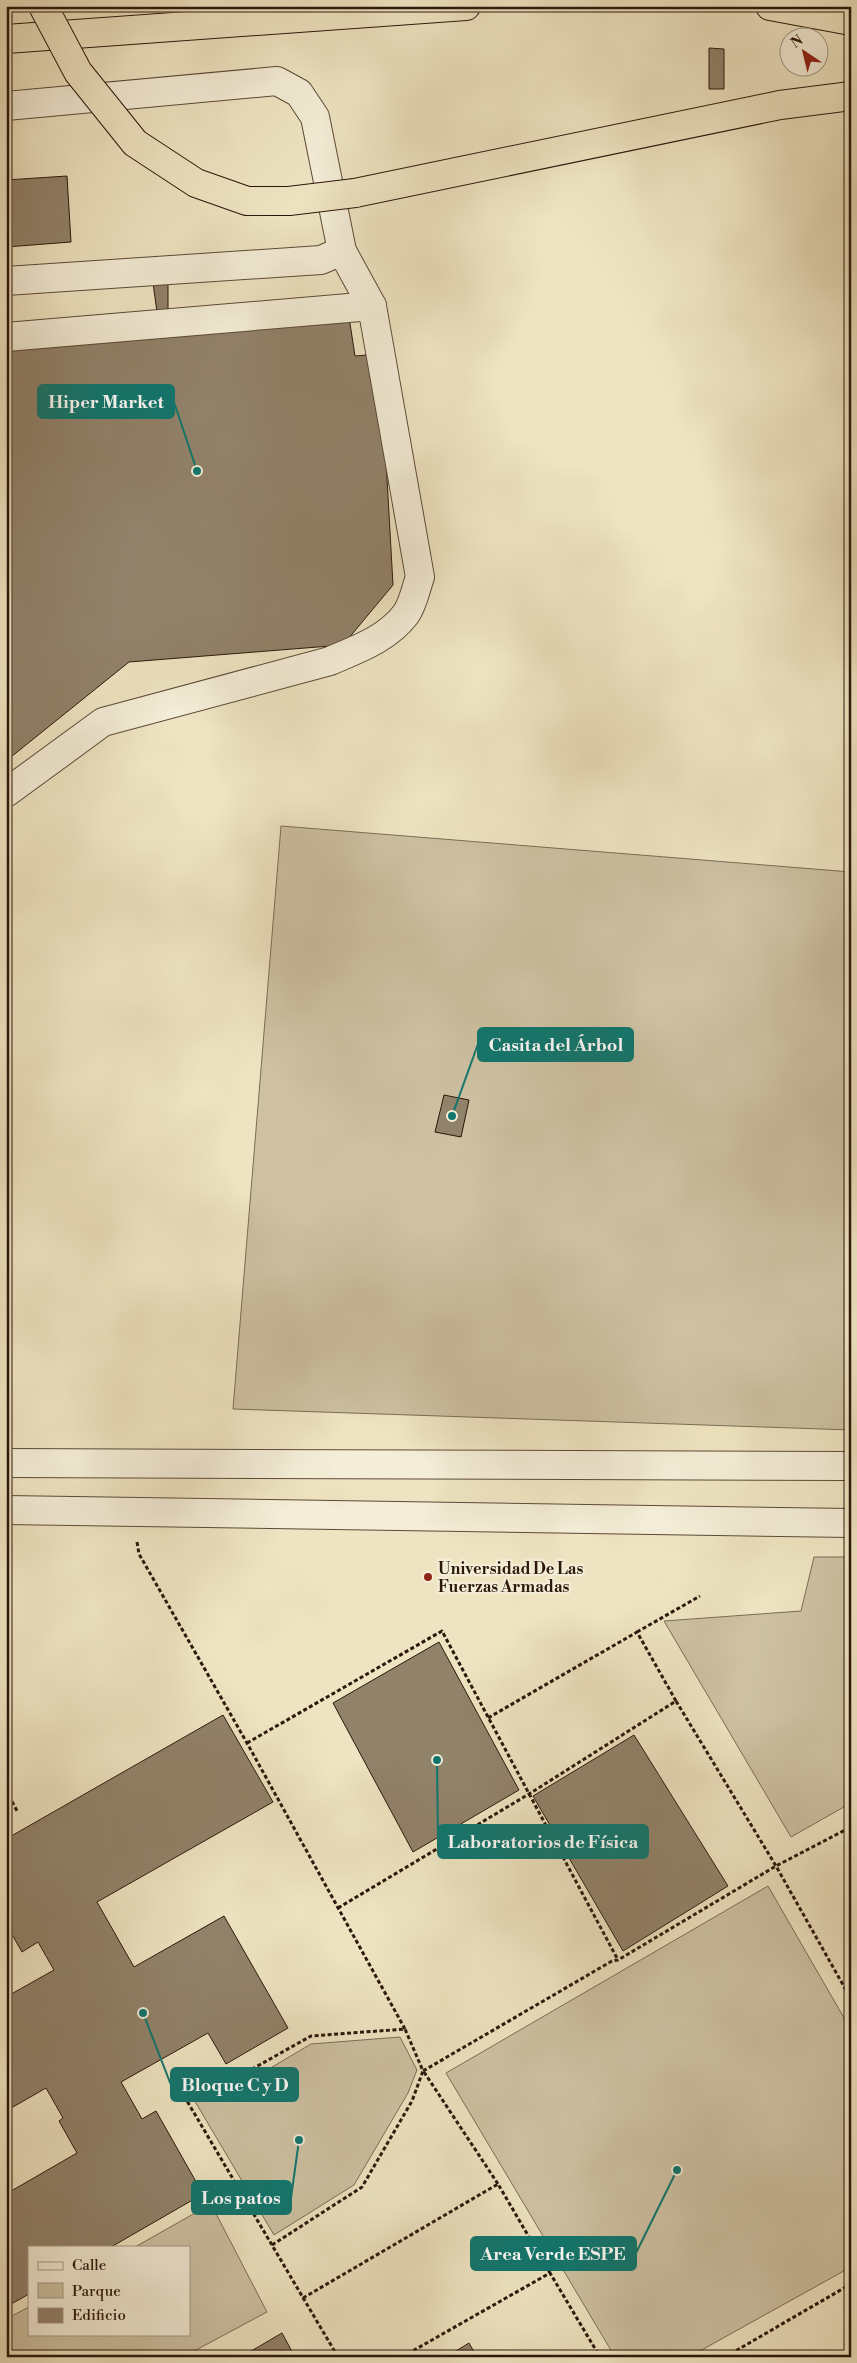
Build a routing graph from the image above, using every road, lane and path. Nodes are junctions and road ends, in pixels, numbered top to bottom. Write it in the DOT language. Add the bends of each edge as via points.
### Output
graph roads {
  1 [pos="44,6"];
  2 [pos="466,6"];
  3 [pos="770,6"];
  4 [pos="851,21"];
  5 [pos="6,39"];
  6 [pos="851,96"];
  7 [pos="6,106"];
  8 [pos="342,251"];
  9 [pos="6,281"];
  10 [pos="372,306"];
  11 [pos="6,337"];
  12 [pos="6,793"];
  13 [pos="6,1463"];
  14 [pos="851,1466"];
  15 [pos="6,1510"];
  16 [pos="131,1512"];
  17 [pos="851,1523"];
  18 [pos="700,1596"];
  19 [pos="637,1632"];
  20 [pos="676,1701"];
  21 [pos="488,1718"];
  22 [pos="247,1743"];
  23 [pos="6,1790"];
  24 [pos="528,1794"];
  25 [pos="17,1811"];
  26 [pos="851,1827"];
  27 [pos="776,1866"];
  28 [pos="338,1908"];
  29 [pos="618,1960"];
  30 [pos="851,1999"];
  31 [pos="405,2029"];
  32 [pos="424,2071"];
  33 [pos="498,2184"];
  34 [pos="272,2245"];
  35 [pos="550,2273"];
  36 [pos="851,2284"];
  37 [pos="303,2298"];
  38 [pos="338,2357"];
  39 [pos="402,2357"];
  40 [pos="600,2357"];
  41 [pos="725,2357"];
  1 -- 6 [label="highway, bridge" via="78,72 135,143 196,183 247,201 289,201 355,193 780,105"];
  2 -- 5 [label="highway"];
  3 -- 4 [label="highway"];
  7 -- 8 [label="lane" via="277,82 299,93 315,117"];
  8 -- 9 [label="lane" via="321,260"];
  8 -- 10 [label="lane"];
  10 -- 11 [label="lane"];
  10 -- 12 [label="lane" via="420,577 407,612 388,633 330,661 103,722"];
  13 -- 14 [label="lane"];
  15 -- 16 [label="lane"];
  16 -- 17 [label="lane"];
  16 -- 22 [label="path" via="139,1554"];
  18 -- 19 [label="path"];
  19 -- 20 [label="path"];
  19 -- 21 [label="path"];
  20 -- 24 [label="path"];
  20 -- 27 [label="path"];
  21 -- 22 [label="path" via="442,1631"];
  21 -- 24 [label="path"];
  22 -- 28 [label="path"];
  23 -- 25 [label="path"];
  24 -- 28 [label="path"];
  24 -- 29 [label="path"];
  26 -- 27 [label="path"];
  27 -- 29 [label="path"];
  27 -- 30 [label="path"];
  28 -- 31 [label="path"];
  29 -- 32 [label="path" via="612,1960"];
  31 -- 32 [label="path"];
  31 -- 34 [label="path" via="311,2036 220,2087 178,2084"];
  32 -- 33 [label="path"];
  32 -- 34 [label="path" via="412,2101 362,2187"];
  33 -- 35 [label="path"];
  33 -- 37 [label="path"];
  34 -- 37 [label="path"];
  35 -- 39 [label="path"];
  35 -- 40 [label="path"];
  36 -- 41 [label="path"];
  37 -- 38 [label="path"];
}
